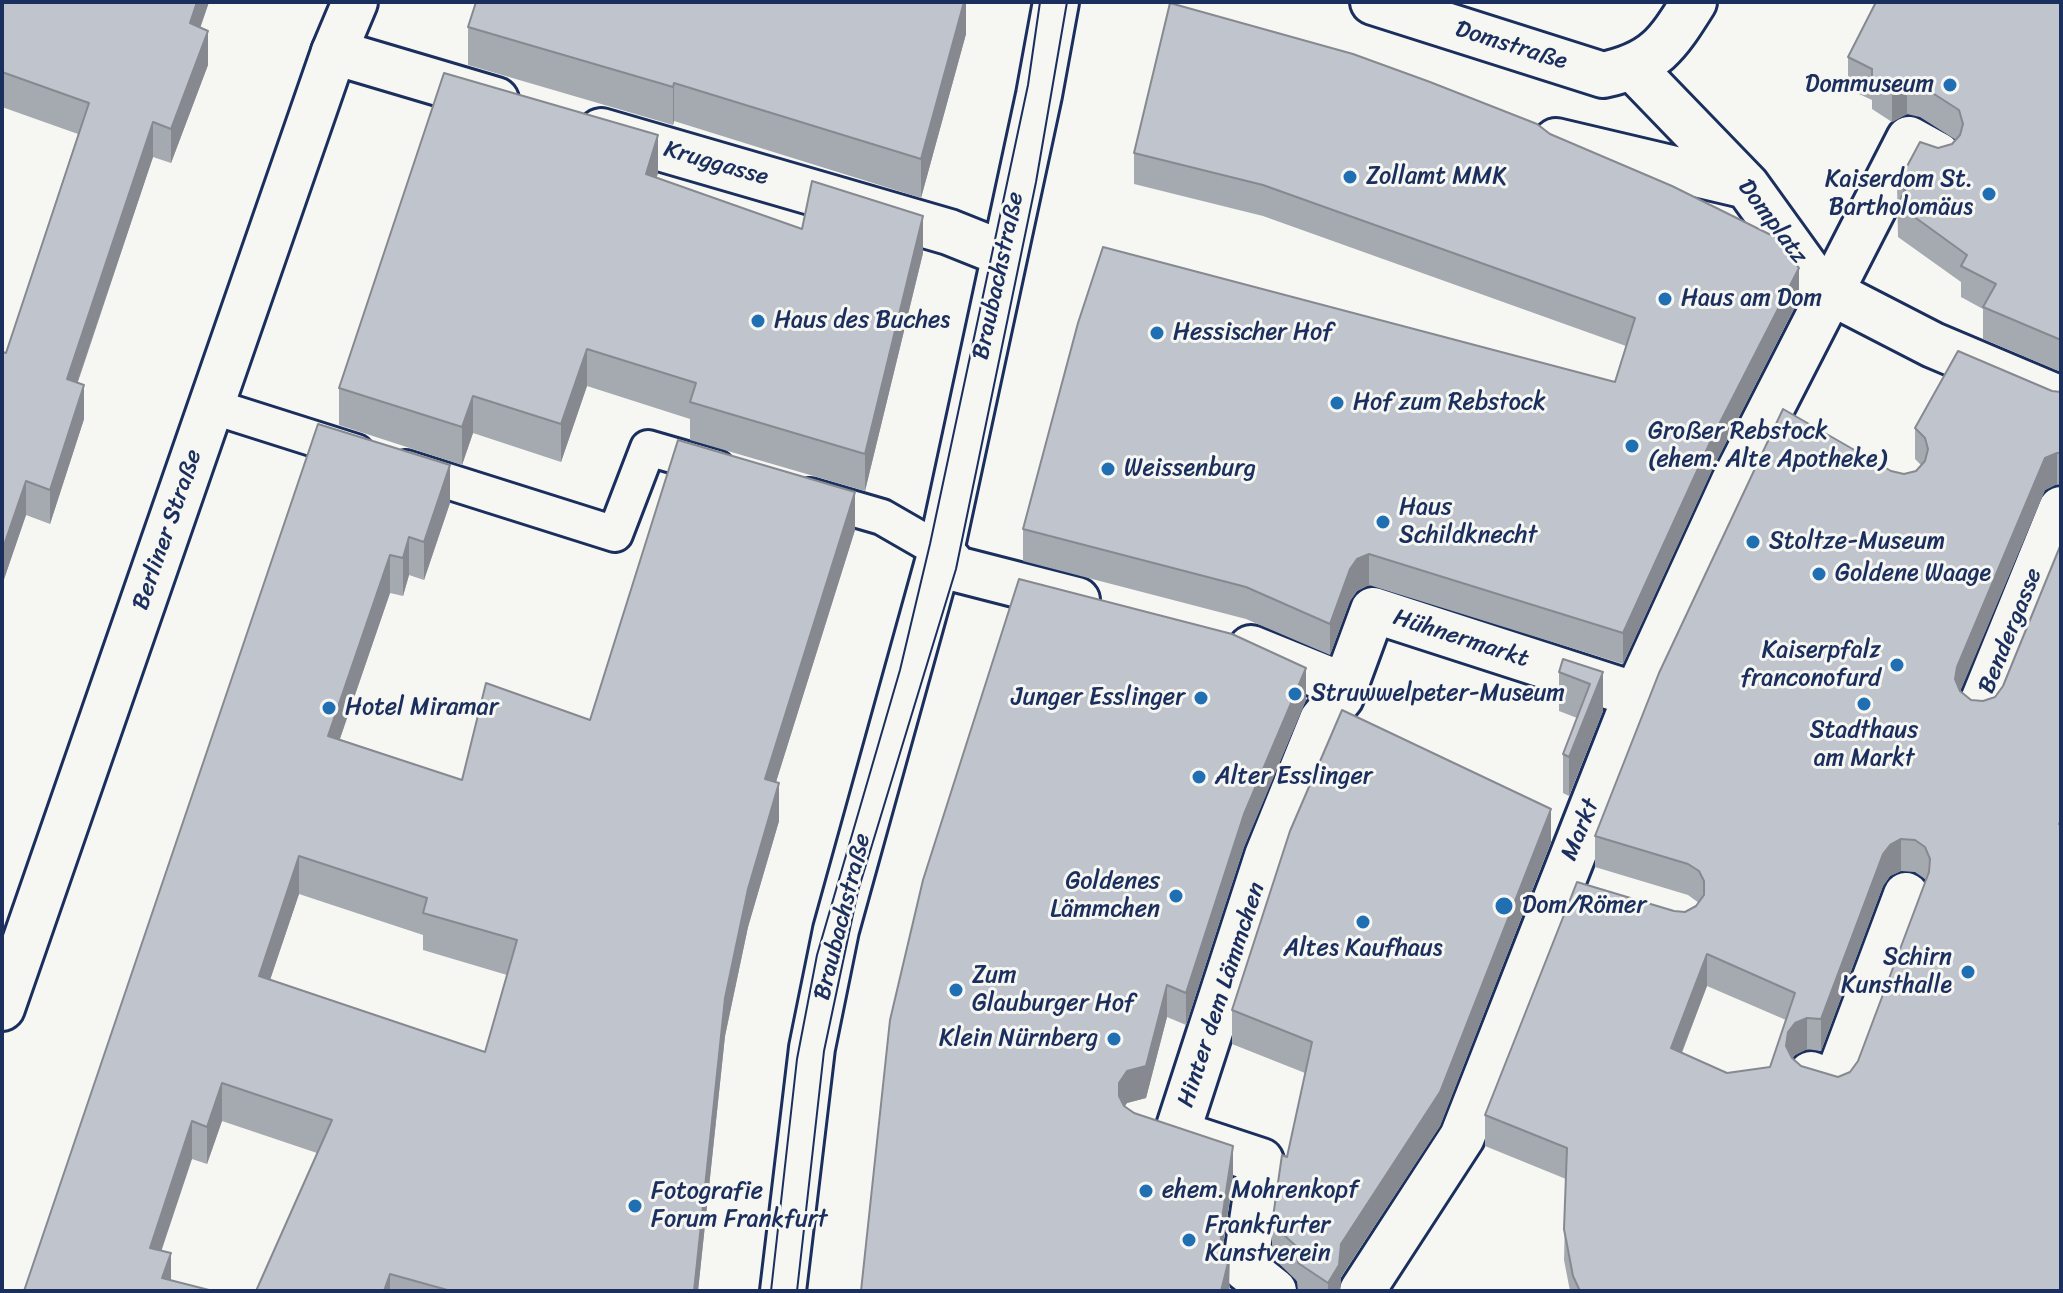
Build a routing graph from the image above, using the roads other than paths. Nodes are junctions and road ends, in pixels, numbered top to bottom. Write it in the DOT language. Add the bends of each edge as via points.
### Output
graph roads {
  1 [pos="344,2"];
  2 [pos="355,2"];
  3 [pos="1056,2"];
  4 [pos="1373,2"];
  5 [pos="1694,2"];
  6 [pos="334,52"];
  7 [pos="1618,72"];
  8 [pos="1556,141"];
  9 [pos="1938,155"];
  10 [pos="1747,186"];
  11 [pos="1004,254"];
  12 [pos="1832,293"];
  13 [pos="2061,399"];
  14 [pos="211,406"];
  15 [pos="1774,407"];
  16 [pos="1813,429"];
  17 [pos="2061,509"];
  18 [pos="941,551"];
  19 [pos="1119,611"];
  20 [pos="1214,636"];
  21 [pos="1636,695"];
  22 [pos="1343,707"];
  23 [pos="1980,708"];
  24 [pos="1541,811"];
  25 [pos="1581,829"];
  26 [pos="1561,883"];
  27 [pos="1906,895"];
  28 [pos="1605,896"];
  29 [pos="2,1008"];
  30 [pos="1823,1079"];
  31 [pos="783,1291"];
  32 [pos="1274,1291"];
  33 [pos="1362,1291"];
  1 -- 6 [label="street, Berliner Straße"];
  2 -- 6 [label="street, Berliner Straße"];
  3 -- 11 [label="street, Braubachstraße"];
  4 -- 7 [label="street, Domstraße"];
  5 -- 7 [label="street" via="1666,47"];
  6 -- 11 [label="street, Kruggasse" via="949,232"];
  6 -- 14 [label="street, Berliner Straße"];
  7 -- 10 [label="street, Domplatz"];
  8 -- 10 [label="street"];
  9 -- 12 [label="street, Markt" via="1909,139"];
  10 -- 12 [label="street, Domplatz" via="1814,279"];
  11 -- 18 [label="street, Braubachstraße"];
  12 -- 13 [label="street, Domplatz" via="1933,345"];
  12 -- 15 [label="street, Markt"];
  14 -- 18 [label="lane" via="615,534 648,448 882,517"];
  14 -- 29 [label="street, Berliner Straße"];
  15 -- 16 [label="street"];
  15 -- 21 [label="street, Markt" via="1734,481"];
  17 -- 23 [label="street, Bendergasse"];
  18 -- 19 [label="street" via="956,569"];
  18 -- 31 [label="street, Braubachstraße" via="836,930 812,1048"];
  20 -- 22 [label="street" via="1315,677"];
  21 -- 22 [label="street, Hühnermarkt" via="1373,610"];
  21 -- 25 [label="street, Markt"];
  22 -- 32 [label="street, Hinter dem Lämmchen" via="1255,852 1160,1128 1261,1161 1245,1268"];
  24 -- 25 [label="street"];
  25 -- 26 [label="street, Markt"];
  26 -- 28 [label="street"];
  26 -- 33 [label="street, Markt" via="1462,1137"];
  27 -- 30 [label="street"];
}
